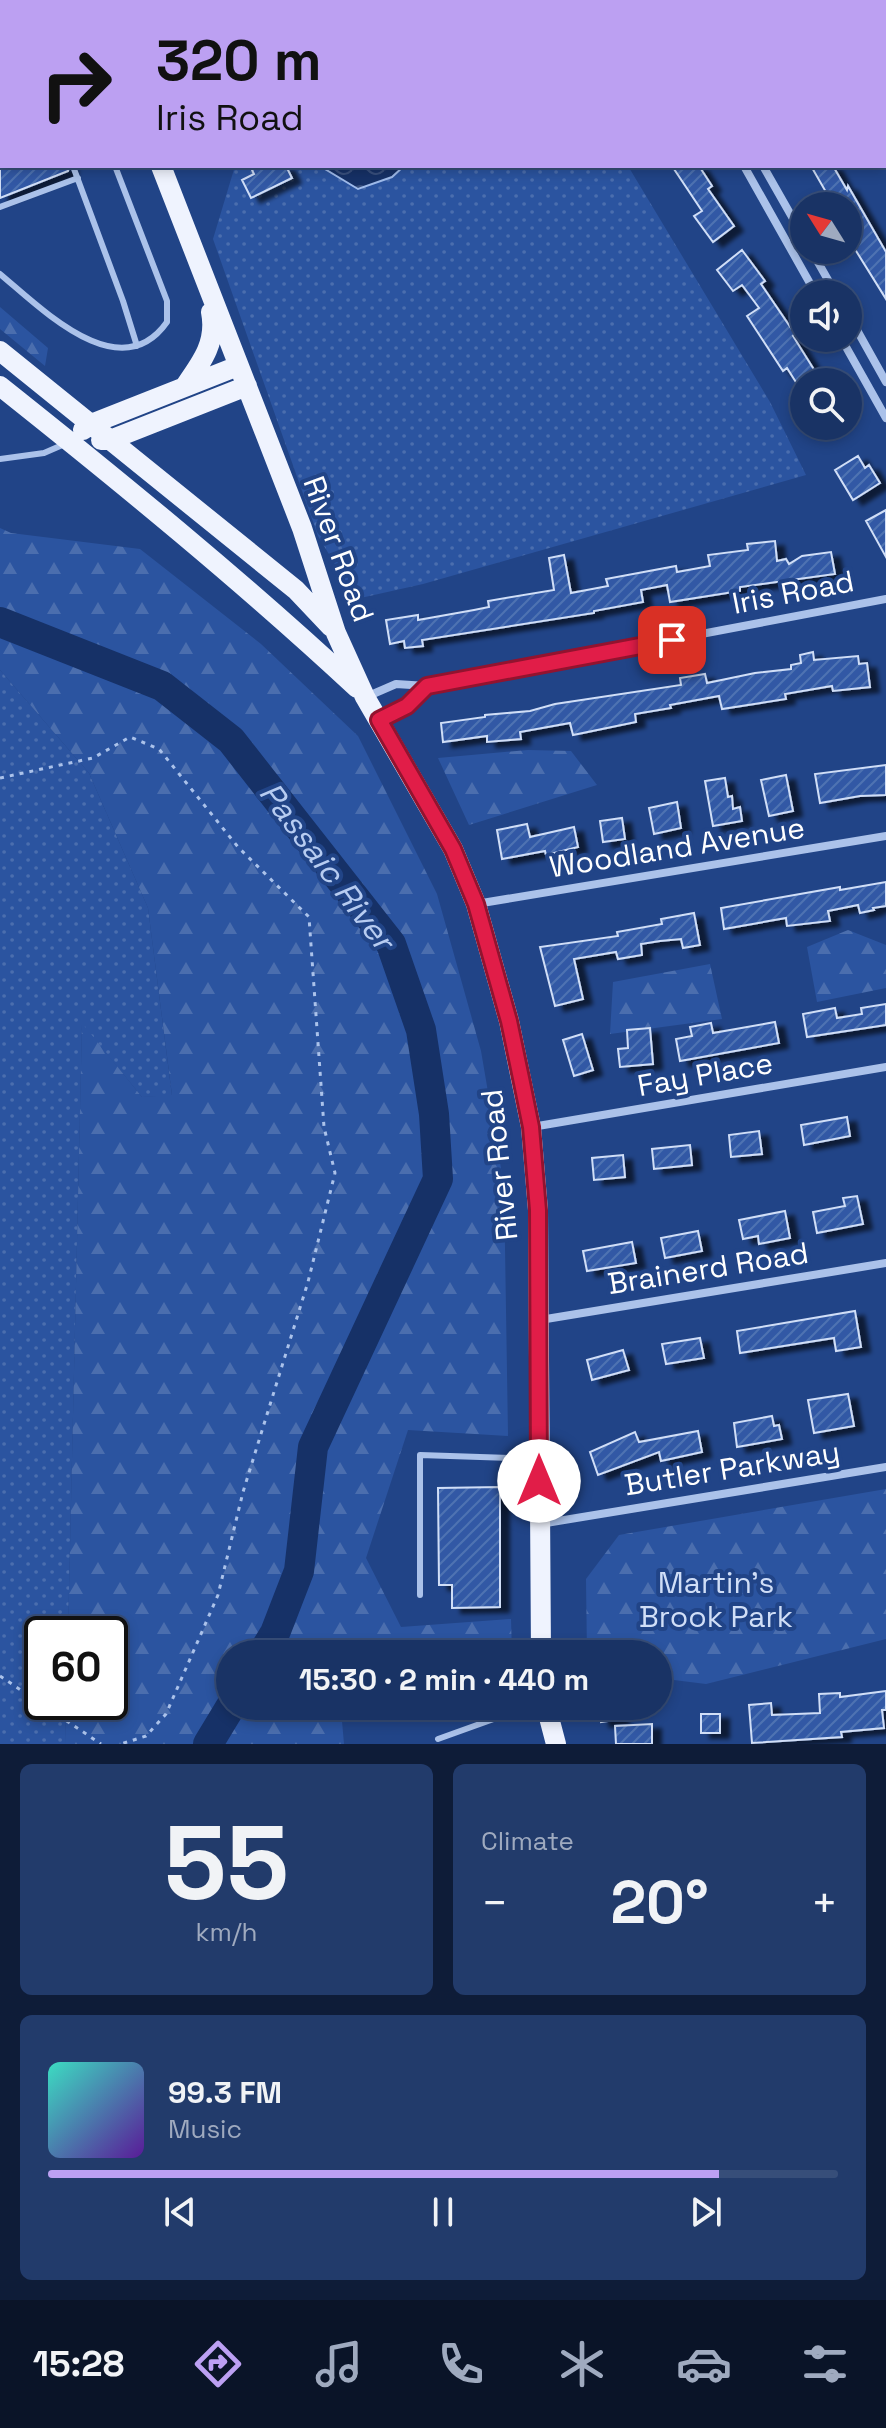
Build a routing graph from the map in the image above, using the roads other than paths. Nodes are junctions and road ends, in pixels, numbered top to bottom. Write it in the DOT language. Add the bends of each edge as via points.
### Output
graph roads {
  1 [pos="116,168"];
  2 [pos="162,168"];
  3 [pos="745,168"];
  4 [pos="764,168"];
  5 [pos="74,169"];
  6 [pos="78,178"];
  7 [pos="0,207"];
  8 [pos="790,213"];
  9 [pos="0,274"];
  10 [pos="204,277"];
  11 [pos="808,280"];
  12 [pos="862,339"];
  13 [pos="137,346"];
  14 [pos="0,351"];
  15 [pos="849,352"];
  16 [pos="238,366"];
  17 [pos="886,382"];
  18 [pos="0,386"];
  19 [pos="185,386"];
  20 [pos="247,386"];
  21 [pos="886,418"];
  22 [pos="91,424"];
  23 [pos="110,440"];
  24 [pos="70,441"];
  25 [pos="0,459"];
  26 [pos="886,599"];
  27 [pos="336,633"];
  28 [pos="427,686"];
  29 [pos="365,697"];
  30 [pos="379,720"];
  31 [pos="886,836"];
  32 [pos="476,904"];
  33 [pos="886,1067"];
  34 [pos="531,1127"];
  35 [pos="886,1263"];
  36 [pos="538,1321"];
  37 [pos="539,1459"];
  38 [pos="886,1467"];
  39 [pos="539,1524"];
  40 [pos="420,1595"];
  41 [pos="541,1640"];
  42 [pos="491,1720"];
  43 [pos="550,1720"];
  44 [pos="438,1739"];
  45 [pos="556,1744"];
  1 -- 13 [label="lane" via="167,301 163,328"];
  2 -- 10 [label="main road, River Road"];
  3 -- 11 [label="street"];
  4 -- 8 [label="street"];
  5 -- 6 [label="lane"];
  6 -- 7 [label="lane"];
  6 -- 13 [label="lane"];
  9 -- 13 [label="lane" via="64,324 103,346"];
  10 -- 16 [label="main road, River Road"];
  10 -- 19 [label="main road" via="213,333 204,359"];
  12 -- 17 [label="street"];
  14 -- 22 [label="main road"];
  15 -- 21 [label="street"];
  16 -- 19 [label="main road"];
  16 -- 20 [label="main road, River Road"];
  18 -- 24 [label="main road"];
  19 -- 22 [label="main road"];
  20 -- 23 [label="main road"];
  20 -- 27 [label="main road, River Road"];
  22 -- 23 [label="main road"];
  22 -- 24 [label="main road"];
  23 -- 24 [label="main road"];
  23 -- 27 [label="main road" via="296,590"];
  24 -- 25 [label="lane" via="44,453"];
  24 -- 29 [label="main road"];
  26 -- 28 [label="street, Iris Road"];
  27 -- 29 [label="main road, River Road"];
  28 -- 29 [label="street, Iris Road" via="396,684"];
  28 -- 30 [label="street, Iris Road" via="407,706"];
  29 -- 30 [label="main road, River Road"];
  30 -- 32 [label="main road, River Road" via="453,849"];
  31 -- 32 [label="street, Woodland Avenue"];
  32 -- 34 [label="main road, River Road" via="509,1021"];
  33 -- 34 [label="street, Fay Place"];
  34 -- 36 [label="main road, River Road" via="538,1210"];
  35 -- 36 [label="street, Brainerd Road"];
  36 -- 37 [label="main road, River Road"];
  37 -- 39 [label="main road, River Road"];
  37 -- 40 [label="lane" via="420,1455"];
  38 -- 39 [label="street, Butler Parkway"];
  39 -- 41 [label="main road, River Road"];
  42 -- 44 [label="lane"];
  43 -- 45 [label="main road"];
}
